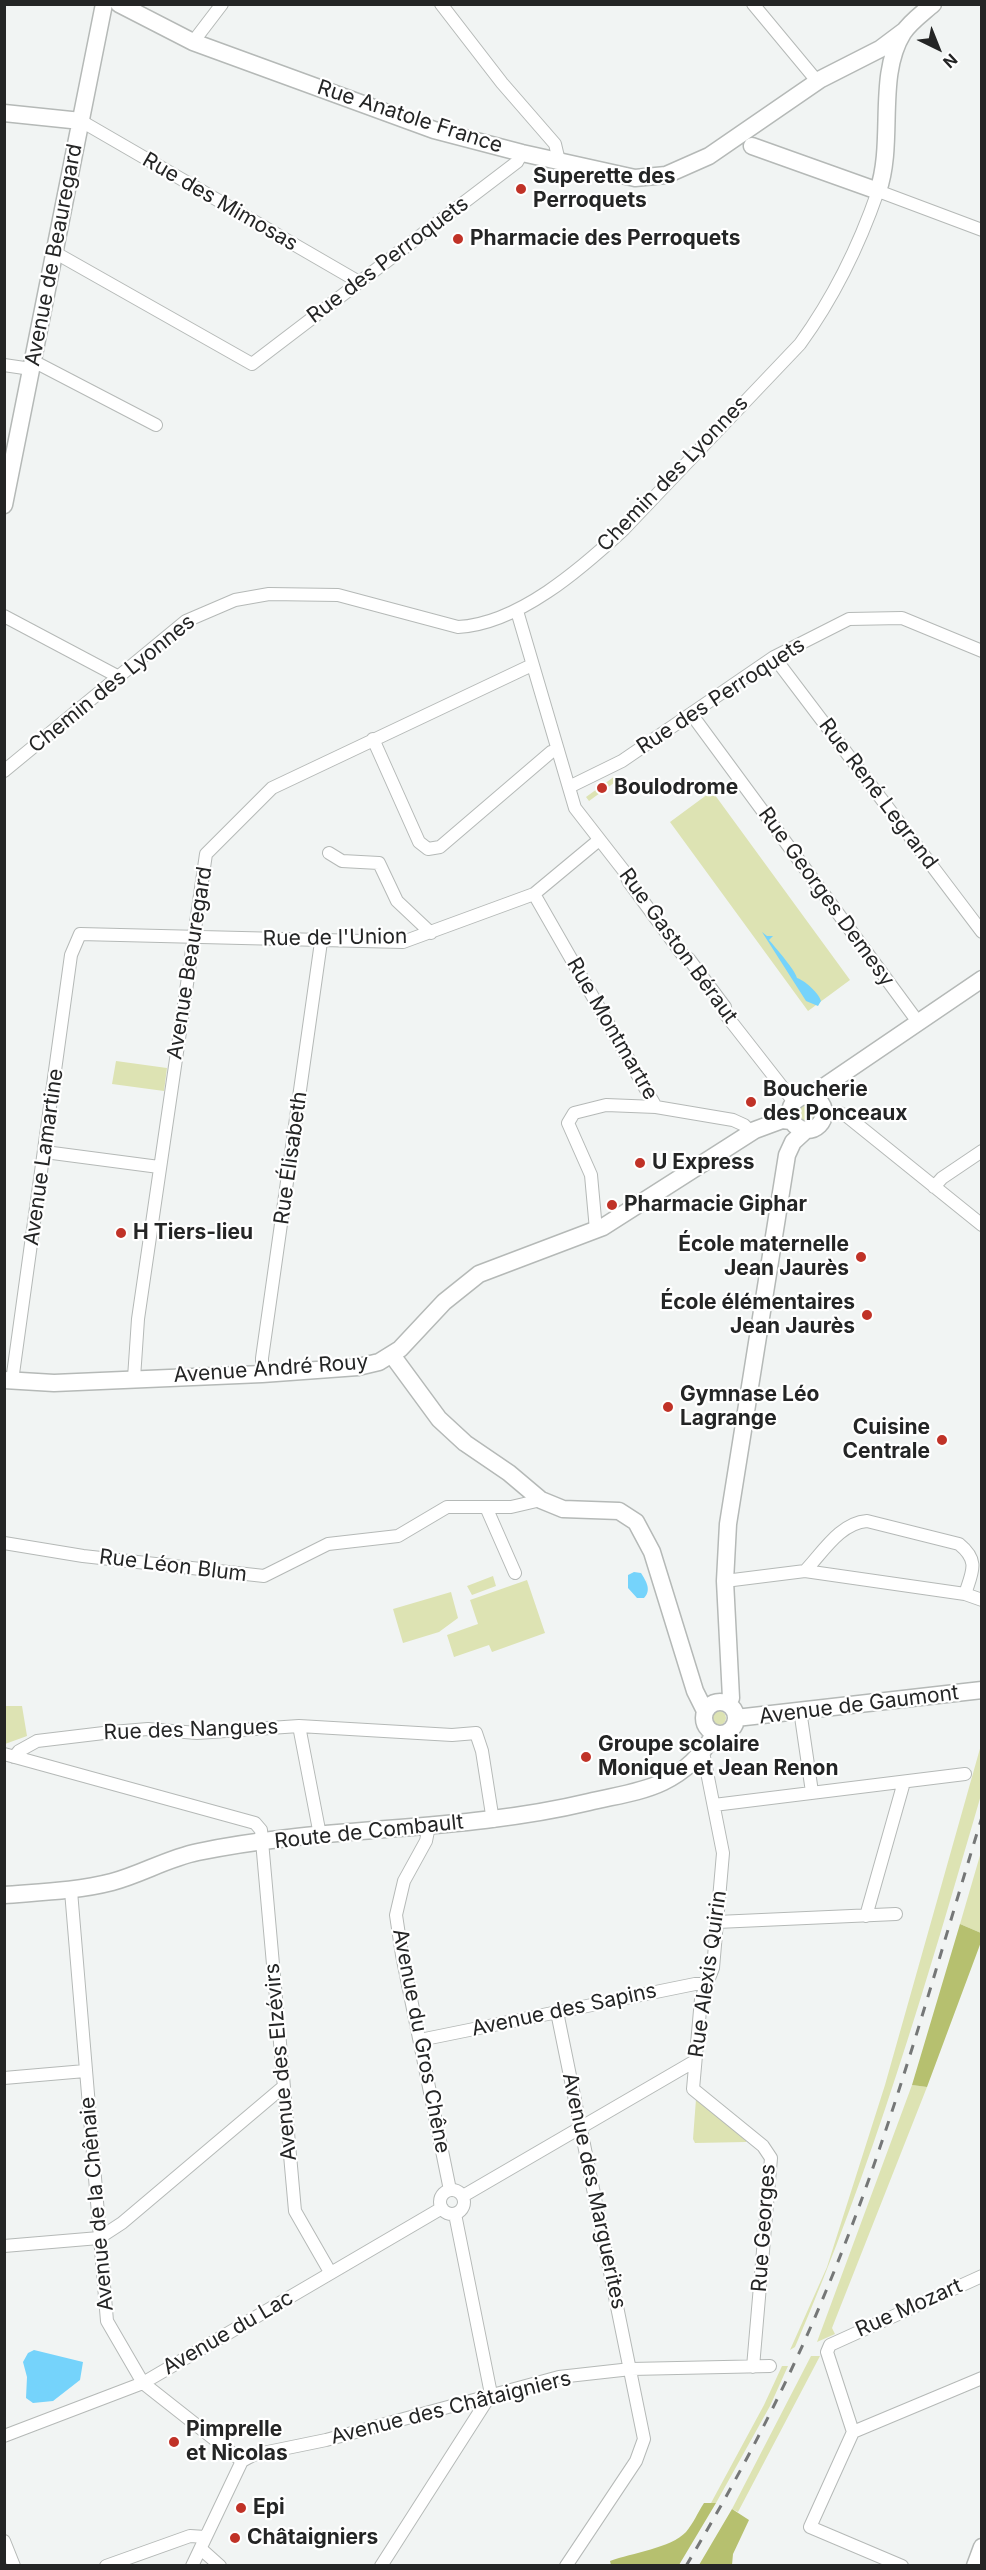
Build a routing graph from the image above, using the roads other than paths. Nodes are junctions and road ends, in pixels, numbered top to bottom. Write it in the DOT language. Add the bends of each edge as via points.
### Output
graph roads {
  1 [pos="104,4"];
  2 [pos="119,4"];
  3 [pos="222,4"];
  4 [pos="441,4"];
  5 [pos="753,4"];
  6 [pos="933,4"];
  7 [pos="193,42"];
  8 [pos="886,53"];
  9 [pos="817,81"];
  10 [pos="4,113"];
  11 [pos="81,121"];
  12 [pos="750,127"];
  13 [pos="728,144"];
  14 [pos="752,146"];
  15 [pos="522,153"];
  16 [pos="559,160"];
  17 [pos="878,191"];
  18 [pos="981,230"];
  19 [pos="54,252"];
  20 [pos="359,282"];
  21 [pos="4,365"];
  22 [pos="32,365"];
  23 [pos="156,425"];
  24 [pos="4,505"];
  25 [pos="517,611"];
  26 [pos="4,616"];
  27 [pos="981,651"];
  28 [pos="774,657"];
  29 [pos="532,665"];
  30 [pos="119,676"];
  31 [pos="692,715"];
  32 [pos="373,739"];
  33 [pos="558,750"];
  34 [pos="4,771"];
  35 [pos="569,787"];
  36 [pos="599,840"];
  37 [pos="328,853"];
  38 [pos="534,894"];
  39 [pos="981,932"];
  40 [pos="431,933"];
  41 [pos="80,934"];
  42 [pos="193,937"];
  43 [pos="321,942"];
  44 [pos="981,979"];
  45 [pos="918,1022"];
  46 [pos="656,1107"];
  47 [pos="806,1108"];
  48 [pos="806,1130"];
  49 [pos="753,1132"];
  50 [pos="981,1151"];
  51 [pos="45,1152"];
  52 [pos="159,1167"];
  53 [pos="934,1186"];
  54 [pos="981,1225"];
  55 [pos="596,1230"];
  56 [pos="392,1355"];
  57 [pos="262,1374"];
  58 [pos="135,1378"];
  59 [pos="8,1381"];
  60 [pos="541,1500"];
  61 [pos="486,1507"];
  62 [pos="4,1543"];
  63 [pos="805,1571"];
  64 [pos="514,1573"];
  65 [pos="725,1581"];
  66 [pos="965,1594"];
  67 [pos="981,1600"];
  68 [pos="981,1690"];
  69 [pos="800,1710"];
  70 [pos="705,1711"];
  71 [pos="732,1711"];
  72 [pos="299,1726"];
  73 [pos="715,1733"];
  74 [pos="703,1752"];
  75 [pos="9,1756"];
  76 [pos="965,1774"];
  77 [pos="904,1782"];
  78 [pos="812,1792"];
  79 [pos="714,1804"];
  80 [pos="493,1821"];
  81 [pos="429,1826"];
  82 [pos="320,1835"];
  83 [pos="263,1842"];
  84 [pos="4,1895"];
  85 [pos="71,1897"];
  86 [pos="896,1914"];
  87 [pos="866,1916"];
  88 [pos="717,1922"];
  89 [pos="708,1984"];
  90 [pos="557,2012"];
  91 [pos="420,2040"];
  92 [pos="695,2061"];
  93 [pos="85,2071"];
  94 [pos="4,2078"];
  95 [pos="283,2086"];
  96 [pos="693,2089"];
  97 [pos="581,2129"];
  98 [pos="450,2190"];
  99 [pos="463,2196"];
  100 [pos="442,2208"];
  101 [pos="454,2214"];
  102 [pos="99,2238"];
  103 [pos="4,2246"];
  104 [pos="330,2272"];
  105 [pos="981,2276"];
  106 [pos="770,2366"];
  107 [pos="753,2367"];
  108 [pos="631,2369"];
  109 [pos="981,2378"];
  110 [pos="143,2383"];
  111 [pos="491,2394"];
  112 [pos="853,2432"];
  113 [pos="4,2436"];
  114 [pos="242,2461"];
  115 [pos="4,2541"];
  116 [pos="203,2543"];
  117 [pos="981,2547"];
  118 [pos="14,2565"];
  119 [pos="106,2565"];
  120 [pos="192,2565"];
  121 [pos="220,2565"];
  122 [pos="381,2565"];
  123 [pos="566,2565"];
  124 [pos="902,2565"];
  125 [pos="975,2565"];
  1 -- 11 [label="street, Avenue de Beauregard"];
  2 -- 7 [label="street, Rue Anatole France"];
  3 -- 7 [label="street"];
  4 -- 16 [label="street" via="555,144"];
  5 -- 9 [label="street"];
  6 -- 8 [label="street, Rue Anatole France"];
  7 -- 15 [label="street, Rue Anatole France" via="434,130"];
  8 -- 9 [label="street, Rue Anatole France"];
  8 -- 17 [label="street" via="886,155"];
  9 -- 12 [label="street, Rue Anatole France"];
  10 -- 11 [label="street"];
  11 -- 19 [label="street, Avenue de Beauregard"];
  11 -- 20 [label="street, Rue des Mimosas"];
  12 -- 13 [label="street, Rue Anatole France"];
  12 -- 14 [label="street"];
  13 -- 14 [label="street"];
  13 -- 16 [label="street, Rue Anatole France" via="683,169 650,178 620,176"];
  14 -- 17 [label="street"];
  15 -- 16 [label="street, Rue Anatole France"];
  15 -- 20 [label="street, Rue des Perroquets" via="517,162"];
  17 -- 18 [label="street"];
  17 -- 25 [label="street, Chemin des Lyonnes" via="833,293 800,344 624,529 594,556"];
  19 -- 20 [label="street, Rue des Perroquets" via="252,364"];
  19 -- 22 [label="street, Avenue de Beauregard"];
  21 -- 22 [label="street"];
  22 -- 23 [label="street"];
  22 -- 24 [label="street, Avenue de Beauregard"];
  25 -- 29 [label="street"];
  25 -- 30 [label="street, Chemin des Lyonnes" via="477,626 458,627 339,595 269,594 235,600 191,619"];
  26 -- 30 [label="street"];
  27 -- 28 [label="street, Rue des Perroquets" via="902,618 867,616 849,619"];
  28 -- 31 [label="street, Rue des Perroquets"];
  28 -- 39 [label="street, Rue René Legrand"];
  29 -- 32 [label="street, Avenue Beauregard"];
  29 -- 33 [label="street"];
  30 -- 34 [label="street, Chemin des Lyonnes"];
  31 -- 35 [label="street, Rue des Perroquets" via="622,761"];
  31 -- 45 [label="street, Rue Georges Demesy"];
  32 -- 33 [label="street" via="419,842 428,849 440,846"];
  32 -- 42 [label="street, Avenue Beauregard" via="272,788 206,854"];
  33 -- 35 [label="street"];
  35 -- 36 [label="street, Rue Gaston Béraut" via="575,808"];
  36 -- 38 [label="street, Rue de l'Union"];
  36 -- 47 [label="street, Rue Gaston Béraut" via="725,1007 732,1023"];
  37 -- 40 [label="street" via="342,861 380,863 397,901"];
  38 -- 40 [label="street, Rue de l'Union"];
  38 -- 46 [label="street, Rue Montmartre"];
  40 -- 43 [label="street, Rue de l'Union" via="403,942"];
  41 -- 42 [label="street, Rue de l'Union"];
  41 -- 51 [label="street, Avenue Lamartine" via="71,955"];
  42 -- 43 [label="street, Rue de l'Union"];
  42 -- 52 [label="street, Avenue Beauregard"];
  43 -- 57 [label="street, Rue Élisabeth"];
  44 -- 45 [label="street, Avenue André Rouy"];
  45 -- 47 [label="street, Avenue André Rouy" via="837,1077"];
  46 -- 49 [label="street, Rue Montmartre" via="733,1120"];
  46 -- 55 [label="street" via="606,1105 574,1113 568,1123 591,1175"];
  47 -- 48 [label="street" via="797,1127"];
  47 -- 48 [label="street" via="817,1127"];
  47 -- 49 [label="street, Avenue André Rouy" via="767,1115"];
  47 -- 53 [label="street" via="844,1114"];
  48 -- 65 [label="street" via="787,1155 728,1524"];
  49 -- 55 [label="street, Avenue André Rouy"];
  50 -- 53 [label="street"];
  51 -- 52 [label="street"];
  51 -- 59 [label="street, Avenue Lamartine"];
  52 -- 58 [label="street, Avenue Beauregard" via="133,1367"];
  53 -- 54 [label="street"];
  55 -- 56 [label="street, Avenue André Rouy" via="478,1274"];
  56 -- 57 [label="street, Avenue André Rouy" via="358,1367"];
  56 -- 60 [label="street" via="440,1419 465,1443"];
  57 -- 58 [label="street, Avenue André Rouy"];
  58 -- 59 [label="street, Avenue André Rouy" via="54,1383"];
  60 -- 61 [label="street, Rue Léon Blum" via="511,1507"];
  60 -- 70 [label="street" via="563,1509 619,1511 641,1527"];
  61 -- 62 [label="street, Rue Léon Blum" via="447,1506 398,1536 328,1544 264,1576 82,1556"];
  61 -- 64 [label="street"];
  63 -- 65 [label="street"];
  63 -- 66 [label="street"];
  63 -- 66 [label="street" via="844,1529 867,1521 959,1544 970,1553 973,1566"];
  65 -- 71 [label="street"];
  66 -- 67 [label="street"];
  68 -- 69 [label="street, Avenue de Gaumont"];
  69 -- 71 [label="street, Avenue de Gaumont"];
  69 -- 78 [label="street"];
  70 -- 71 [label="street" via="712,1703"];
  70 -- 73 [label="street" via="705,1725"];
  71 -- 73 [label="street" via="729,1731"];
  72 -- 75 [label="street, Rue des Nangues" via="196,1733 148,1729 112,1732 37,1741"];
  72 -- 80 [label="street" via="476,1733"];
  72 -- 82 [label="street, Rue des Nangues"];
  73 -- 74 [label="street, Route de Combault"];
  74 -- 79 [label="street, Rue Alexis Quirin"];
  74 -- 80 [label="street, Route de Combault" via="682,1770 651,1787"];
  75 -- 83 [label="street" via="255,1823"];
  76 -- 77 [label="street"];
  77 -- 78 [label="street"];
  77 -- 87 [label="street"];
  78 -- 79 [label="street"];
  79 -- 88 [label="street, Rue Alexis Quirin" via="723,1853"];
  80 -- 81 [label="street, Route de Combault"];
  81 -- 82 [label="street, Route de Combault"];
  81 -- 91 [label="street, Avenue du Gros Chêne" via="426,1841 405,1881 396,1915"];
  82 -- 83 [label="street, Route de Combault"];
  83 -- 85 [label="street, Route de Combault" via="197,1852"];
  83 -- 95 [label="street, Avenue des Elzévirs"];
  84 -- 85 [label="street, Route de Combault"];
  85 -- 93 [label="street, Avenue de la Chênaie"];
  86 -- 87 [label="street"];
  87 -- 88 [label="street"];
  88 -- 89 [label="street, Rue Alexis Quirin"];
  89 -- 90 [label="street, Avenue des Sapins"];
  89 -- 92 [label="street, Rue Alexis Quirin" via="702,1999"];
  90 -- 91 [label="street, Avenue des Sapins"];
  90 -- 97 [label="street, Avenue des Marguerites"];
  91 -- 98 [label="street, Avenue du Gros Chêne"];
  92 -- 96 [label="street, Rue Alexis Quirin"];
  92 -- 97 [label="street"];
  93 -- 94 [label="street"];
  93 -- 102 [label="street, Avenue de la Chênaie"];
  95 -- 102 [label="street" via="122,2223"];
  95 -- 104 [label="street, Avenue des Elzévirs" via="295,2211"];
  96 -- 107 [label="street, Rue Georges" via="763,2146 771,2158"];
  97 -- 99 [label="street"];
  97 -- 108 [label="street, Avenue des Marguerites"];
  98 -- 99 [label="street"];
  98 -- 100 [label="street" via="441,2197"];
  99 -- 101 [label="street" via="464,2207"];
  100 -- 101 [label="street"];
  100 -- 104 [label="street, Avenue du Lac"];
  101 -- 111 [label="street"];
  102 -- 103 [label="street"];
  102 -- 110 [label="street, Avenue de la Chênaie" via="107,2321"];
  104 -- 110 [label="street, Avenue du Lac"];
  105 -- 112 [label="street, Rue Mozart" via="830,2345 827,2352"];
  106 -- 107 [label="street, Avenue des Châtaigniers"];
  107 -- 108 [label="street, Avenue des Châtaigniers"];
  108 -- 111 [label="street, Avenue des Châtaigniers" via="559,2377"];
  108 -- 123 [label="street, Avenue des Marguerites" via="643,2434 642,2449"];
  109 -- 112 [label="street"];
  110 -- 113 [label="street, Avenue du Lac"];
  110 -- 114 [label="street, Avenue de la Chênaie"];
  111 -- 114 [label="street, Avenue des Châtaigniers"];
  111 -- 122 [label="street"];
  112 -- 124 [label="street" via="810,2527"];
  114 -- 116 [label="street"];
  115 -- 118 [label="street"];
  116 -- 119 [label="street" via="190,2536"];
  116 -- 120 [label="street"];
  116 -- 121 [label="street"];
  117 -- 125 [label="street"];
}
